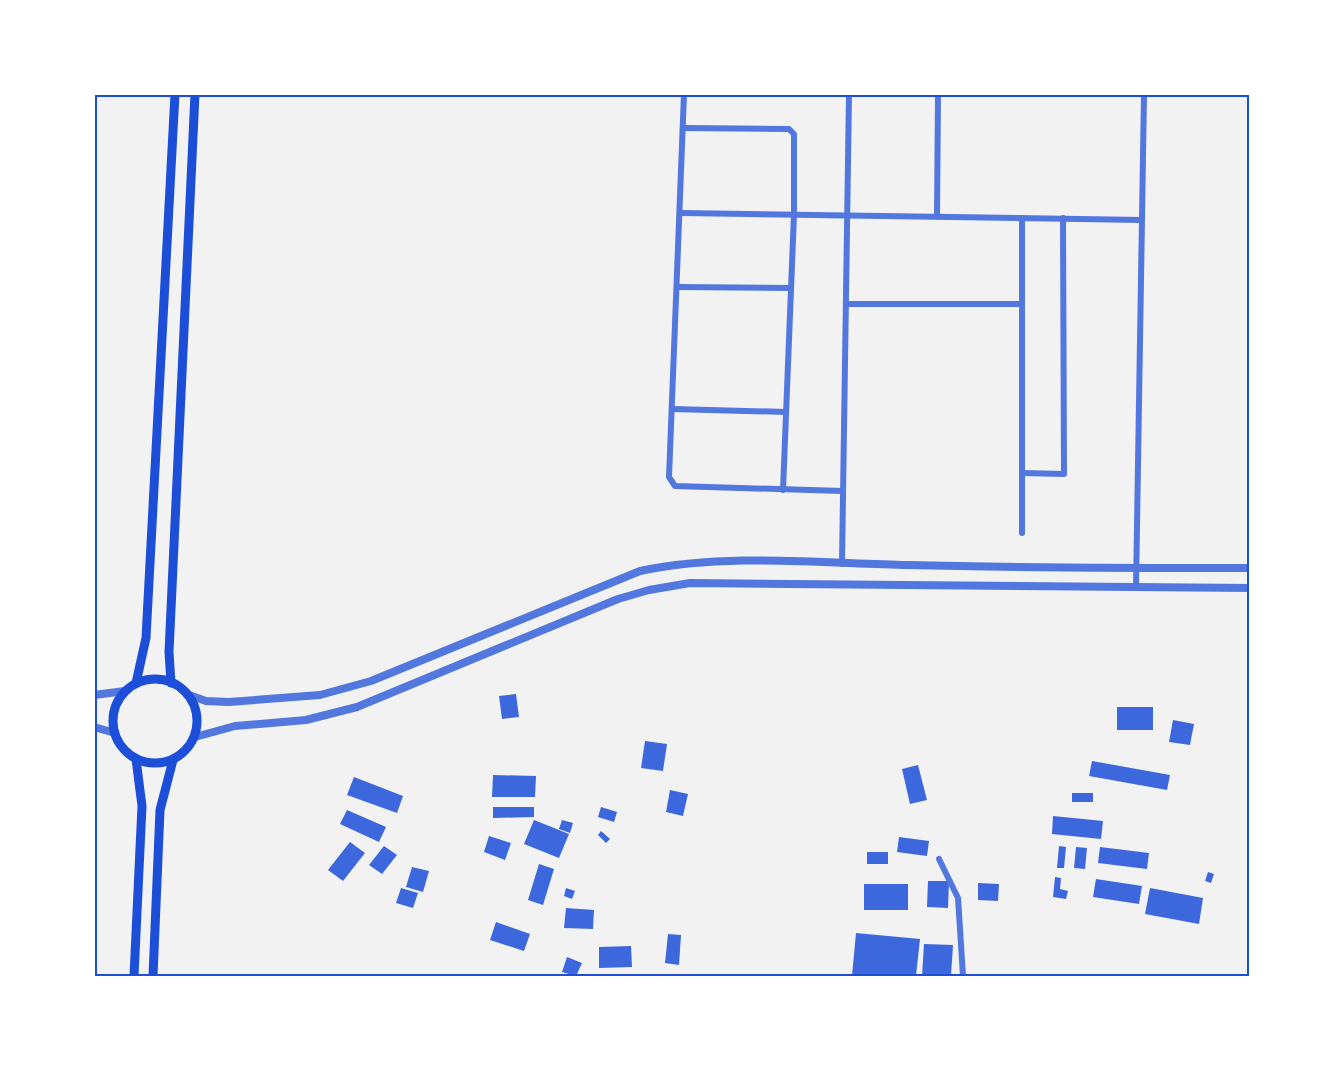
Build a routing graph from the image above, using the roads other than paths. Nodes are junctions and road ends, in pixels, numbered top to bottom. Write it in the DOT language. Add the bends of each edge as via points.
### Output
graph roads {
  1 [pos="175,94"];
  2 [pos="195,94"];
  3 [pos="684,94"];
  4 [pos="849,94"];
  5 [pos="938,94"];
  6 [pos="1144,94"];
  7 [pos="683,128"];
  8 [pos="681,213"];
  9 [pos="794,214"];
  10 [pos="848,215"];
  11 [pos="938,216"];
  12 [pos="1022,218"];
  13 [pos="1063,218"];
  14 [pos="1142,220"];
  15 [pos="678,287"];
  16 [pos="791,288"];
  17 [pos="846,304"];
  18 [pos="1022,304"];
  19 [pos="672,409"];
  20 [pos="786,412"];
  21 [pos="1022,473"];
  22 [pos="783,490"];
  23 [pos="843,492"];
  24 [pos="1022,533"];
  25 [pos="842,564"];
  26 [pos="1136,568"];
  27 [pos="1250,568"];
  28 [pos="1136,588"];
  29 [pos="1250,588"];
  30 [pos="136,683"];
  31 [pos="171,683"];
  32 [pos="125,691"];
  33 [pos="94,695"];
  34 [pos="189,695"];
  35 [pos="94,727"];
  36 [pos="115,733"];
  37 [pos="195,737"];
  38 [pos="136,759"];
  39 [pos="173,760"];
  40 [pos="939,859"];
  41 [pos="134,976"];
  42 [pos="153,976"];
  43 [pos="963,976"];
  1 -- 30 [label="main road" via="146,638"];
  2 -- 31 [label="main road" via="169,652"];
  3 -- 7 [label="street"];
  4 -- 10 [label="street"];
  5 -- 11 [label="street"];
  6 -- 14 [label="street"];
  7 -- 8 [label="street"];
  7 -- 9 [label="street" via="789,129 794,134"];
  8 -- 9 [label="street"];
  8 -- 15 [label="street"];
  9 -- 10 [label="street"];
  9 -- 16 [label="street"];
  10 -- 11 [label="street"];
  10 -- 17 [label="street"];
  11 -- 12 [label="street"];
  12 -- 13 [label="street"];
  12 -- 18 [label="street"];
  13 -- 14 [label="street"];
  13 -- 21 [label="street" via="1064,474"];
  14 -- 26 [label="street"];
  15 -- 16 [label="street"];
  15 -- 19 [label="street"];
  16 -- 20 [label="street"];
  17 -- 18 [label="street"];
  17 -- 23 [label="street"];
  18 -- 21 [label="street"];
  19 -- 20 [label="street"];
  19 -- 22 [label="street" via="669,477 675,486"];
  20 -- 22 [label="street"];
  21 -- 24 [label="street"];
  22 -- 23 [label="street"];
  23 -- 25 [label="street"];
  25 -- 26 [label="street"];
  25 -- 34 [label="street" via="739,560 640,571 371,681 320,695 229,702"];
  26 -- 27 [label="street"];
  26 -- 28 [label="street"];
  28 -- 29 [label="street"];
  28 -- 37 [label="street" via="690,583 618,599 357,707 306,720 235,726"];
  30 -- 31 [label="main road" via="150,679"];
  30 -- 32 [label="main road"];
  31 -- 34 [label="main road"];
  32 -- 33 [label="street"];
  32 -- 36 [label="main road" via="113,715"];
  34 -- 37 [label="main road" via="196,708"];
  35 -- 36 [label="street"];
  36 -- 38 [label="main road" via="125,751"];
  37 -- 39 [label="main road"];
  38 -- 39 [label="main road" via="161,763"];
  38 -- 41 [label="main road" via="142,806"];
  39 -- 42 [label="main road" via="160,810"];
  40 -- 43 [label="street" via="958,898"];
}
